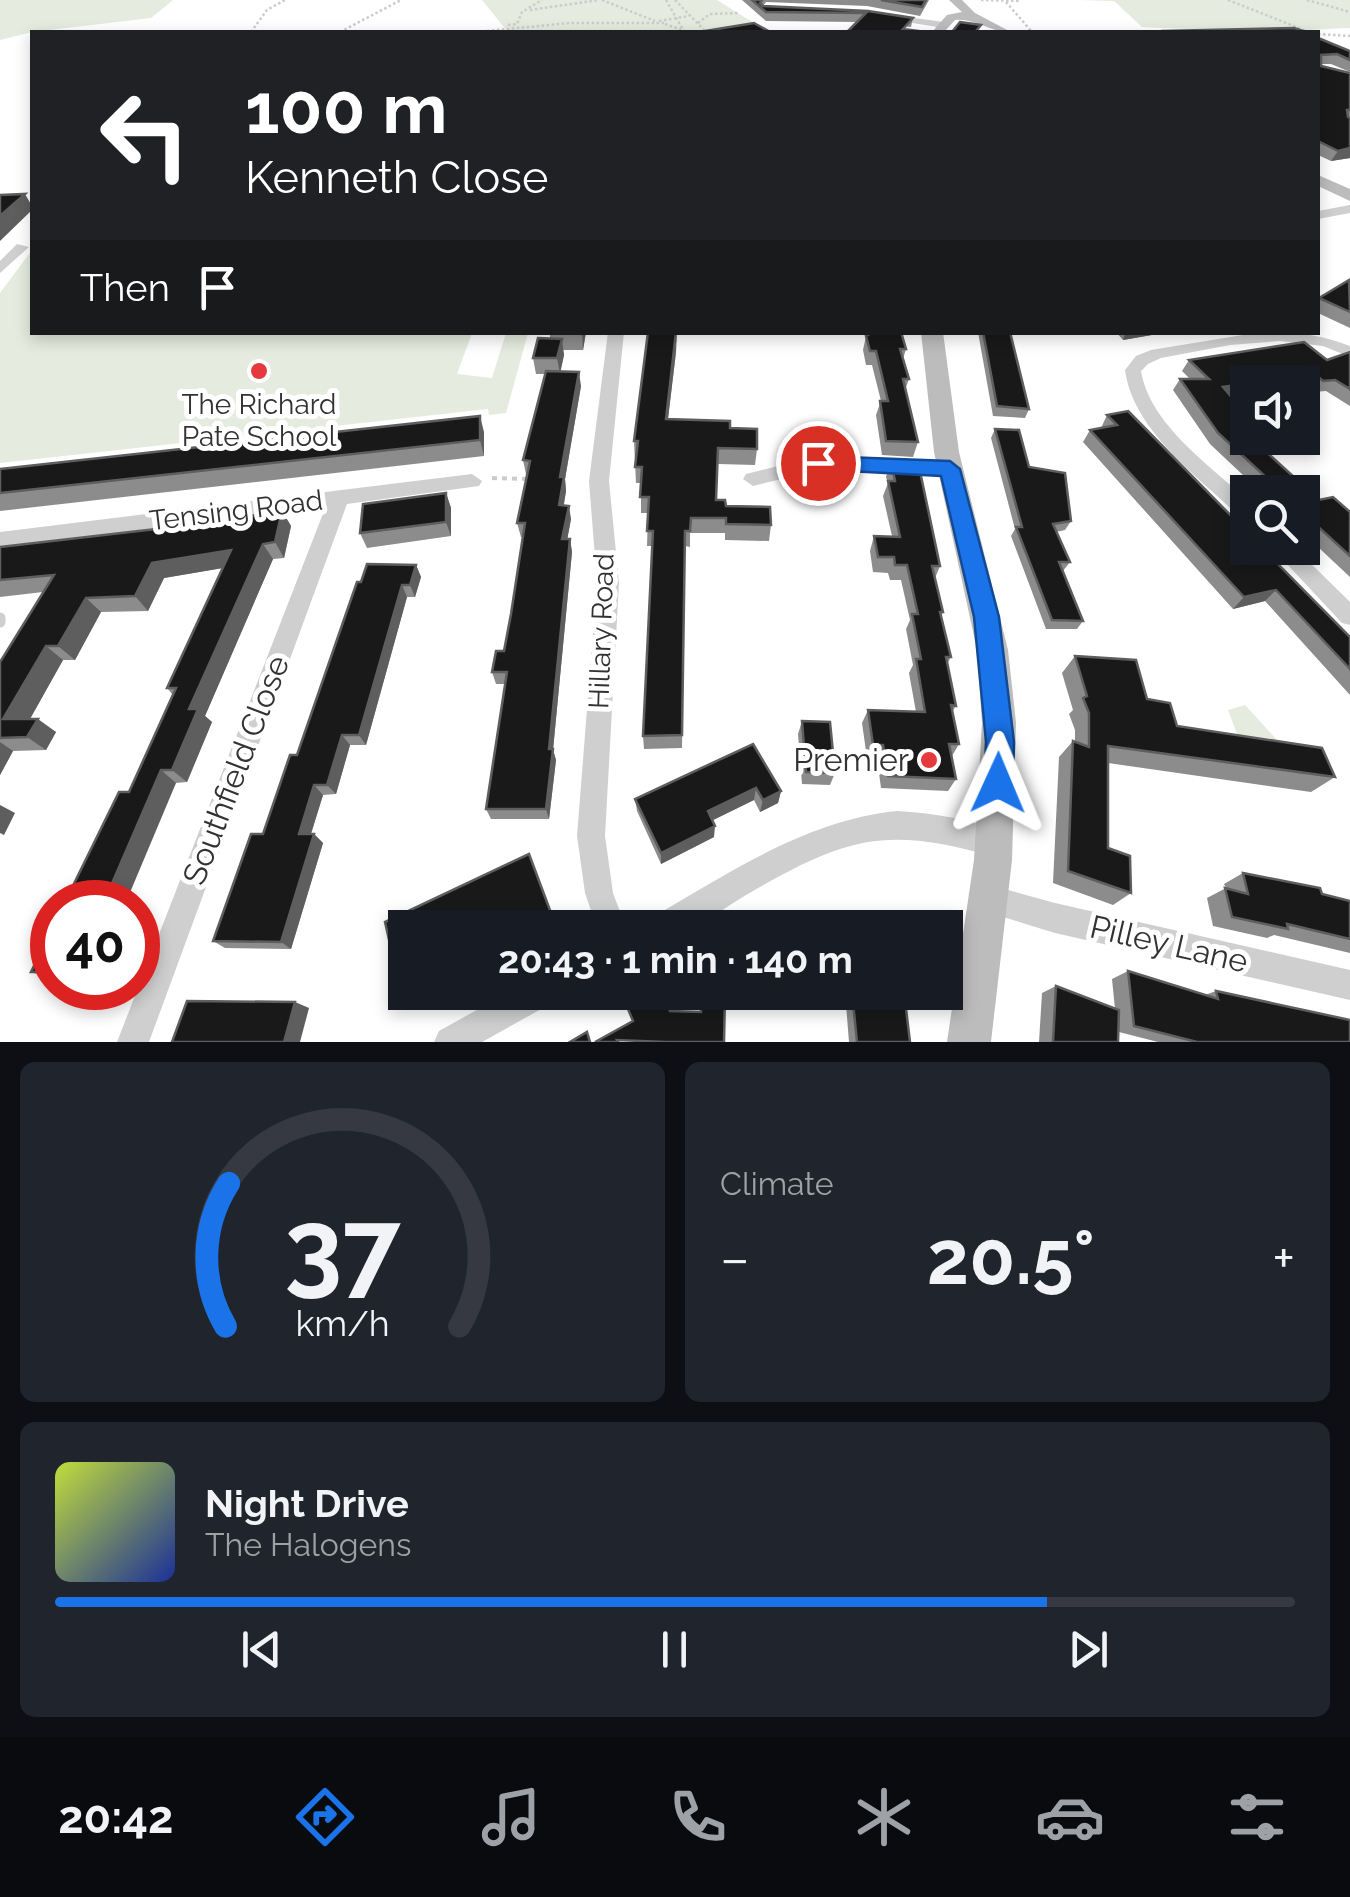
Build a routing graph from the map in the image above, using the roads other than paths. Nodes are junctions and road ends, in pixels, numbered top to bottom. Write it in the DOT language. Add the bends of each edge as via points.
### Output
graph roads {
  1 [pos="954,0"];
  2 [pos="866,13"];
  3 [pos="971,15"];
  4 [pos="944,25"];
  5 [pos="1001,30"];
  6 [pos="1320,181"];
  7 [pos="1350,196"];
  8 [pos="1350,209"];
  9 [pos="1320,215"];
  10 [pos="22,247"];
  11 [pos="0,269"];
  12 [pos="616,335"];
  13 [pos="932,335"];
  14 [pos="1350,352"];
  15 [pos="950,469"];
  16 [pos="753,479"];
  17 [pos="472,481"];
  18 [pos="1230,495"];
  19 [pos="339,498"];
  20 [pos="0,540"];
  21 [pos="1299,565"];
  22 [pos="1350,616"];
  23 [pos="995,843"];
  24 [pos="990,899"];
  25 [pos="605,910"];
  26 [pos="694,910"];
  27 [pos="1350,985"];
  28 [pos="508,1010"];
  29 [pos="133,1042"];
  30 [pos="450,1042"];
  31 [pos="970,1042"];
  1 -- 3 [label="street"];
  1 -- 4 [label="street"];
  2 -- 4 [label="street"];
  3 -- 4 [label="street"];
  3 -- 5 [label="street"];
  6 -- 7 [label="street"];
  8 -- 9 [label="street"];
  10 -- 11 [label="street"];
  12 -- 25 [label="street, Hillary Road" via="599,481 608,584 591,836"];
  13 -- 15 [label="street"];
  14 -- 18 [label="street" via="1283,335 1157,354 1133,370 1133,386 1151,415"];
  15 -- 16 [label="street" via="818,463"];
  15 -- 23 [label="street" via="982,589 995,674"];
  17 -- 19 [label="street, Tensing Road"];
  19 -- 20 [label="street, Tensing Road"];
  19 -- 29 [label="street, Southfield Close"];
  21 -- 22 [label="street"];
  23 -- 24 [label="street"];
  23 -- 26 [label="street" via="922,826 862,828 820,842"];
  24 -- 27 [label="street, Pilley Lane"];
  24 -- 31 [label="street"];
  28 -- 30 [label="street"];
}
